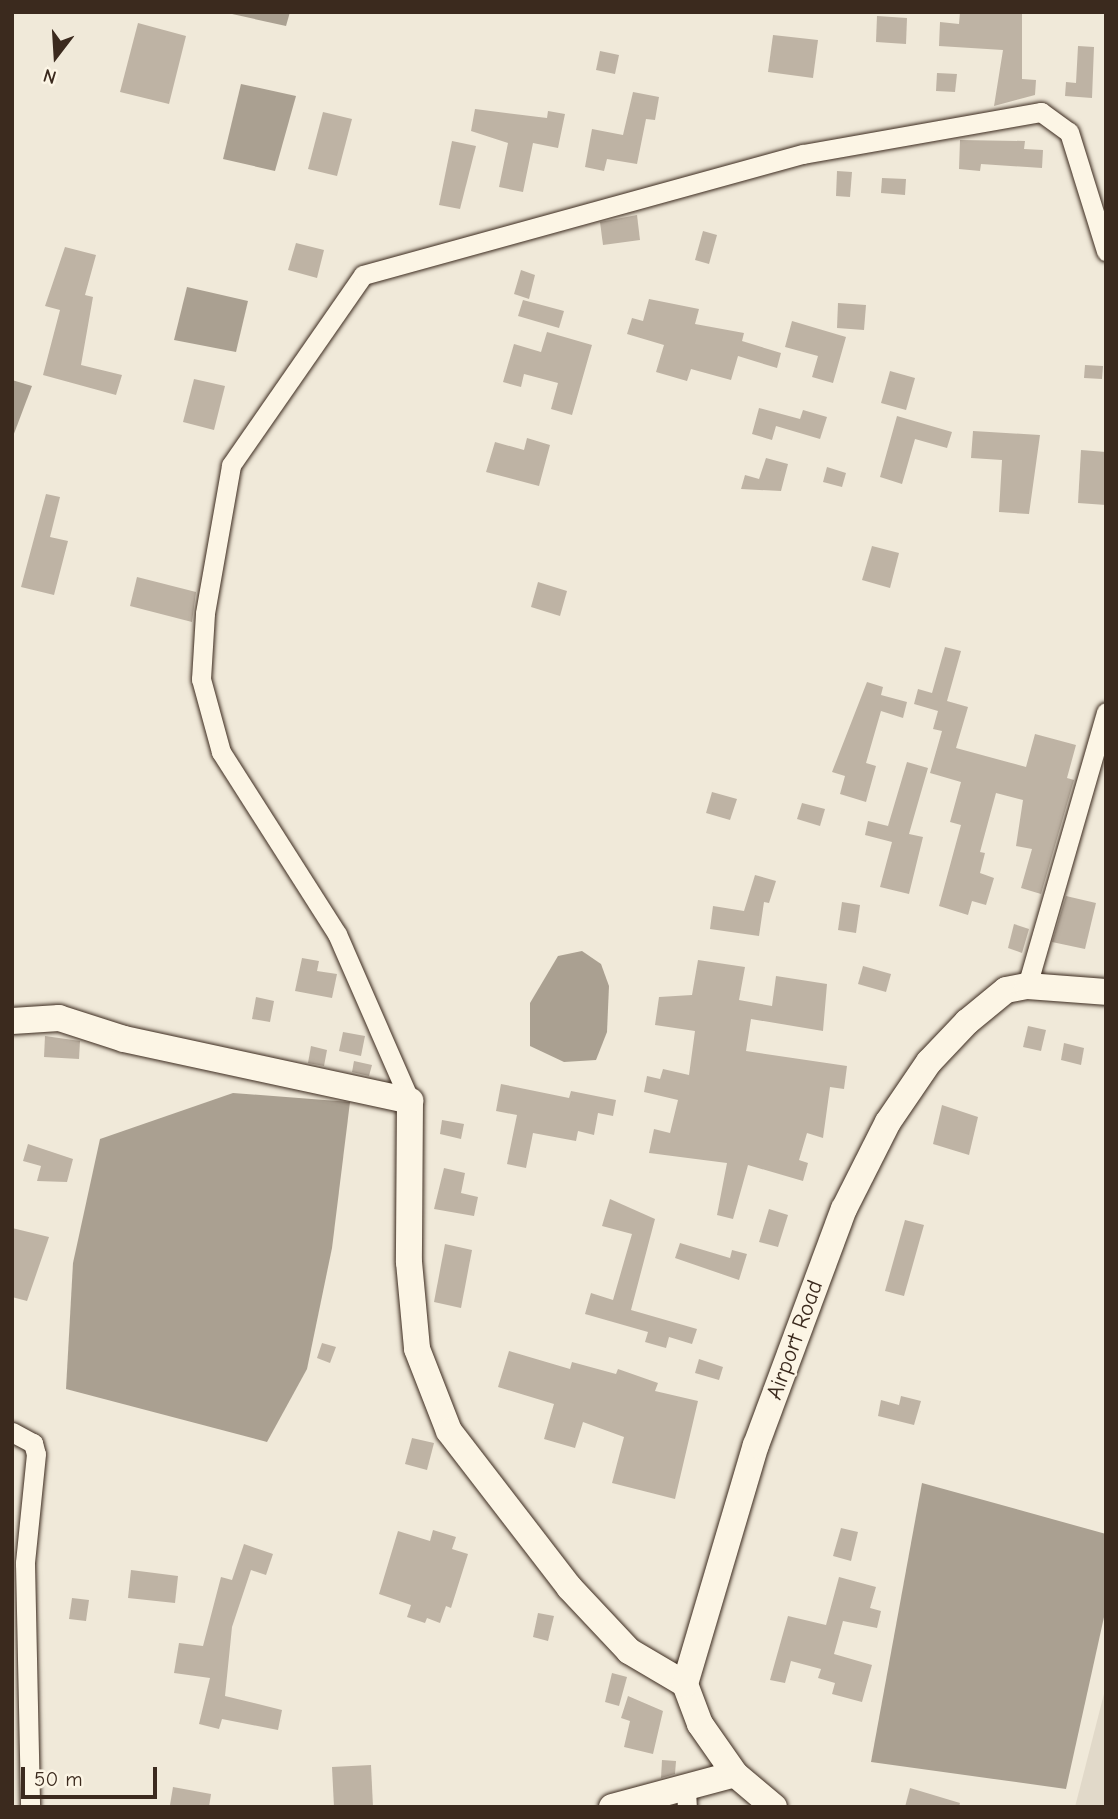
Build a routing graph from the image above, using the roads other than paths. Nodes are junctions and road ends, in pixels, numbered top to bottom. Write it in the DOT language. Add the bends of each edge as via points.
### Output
graph roads {
  1 [pos="1106,251"];
  2 [pos="1106,712"];
  3 [pos="1027,986"];
  4 [pos="1106,992"];
  5 [pos="12,1021"];
  6 [pos="410,1101"];
  7 [pos="12,1432"];
  8 [pos="685,1684"];
  9 [pos="735,1774"];
  10 [pos="686,1798"];
  11 [pos="30,1807"];
  12 [pos="612,1807"];
  13 [pos="774,1807"];
  1 -- 6 [label="street" via="1069,132 1041,112 803,154 363,275 230,464 205,614 201,679 221,752 337,934"];
  2 -- 3 [label="street"];
  3 -- 4 [label="main road, Airport Road"];
  3 -- 8 [label="main road, Airport Road" via="1006,990 929,1062 888,1122 844,1209 756,1445"];
  5 -- 6 [label="main road" via="59,1018 124,1039"];
  6 -- 8 [label="main road" via="409,1262 417,1349 449,1432 569,1587 629,1651"];
  7 -- 11 [label="street" via="33,1443 36,1454 25,1563"];
  8 -- 9 [label="main road" via="700,1724"];
  9 -- 10 [label="main road"];
  9 -- 13 [label="main road"];
  10 -- 12 [label="main road"];
}
